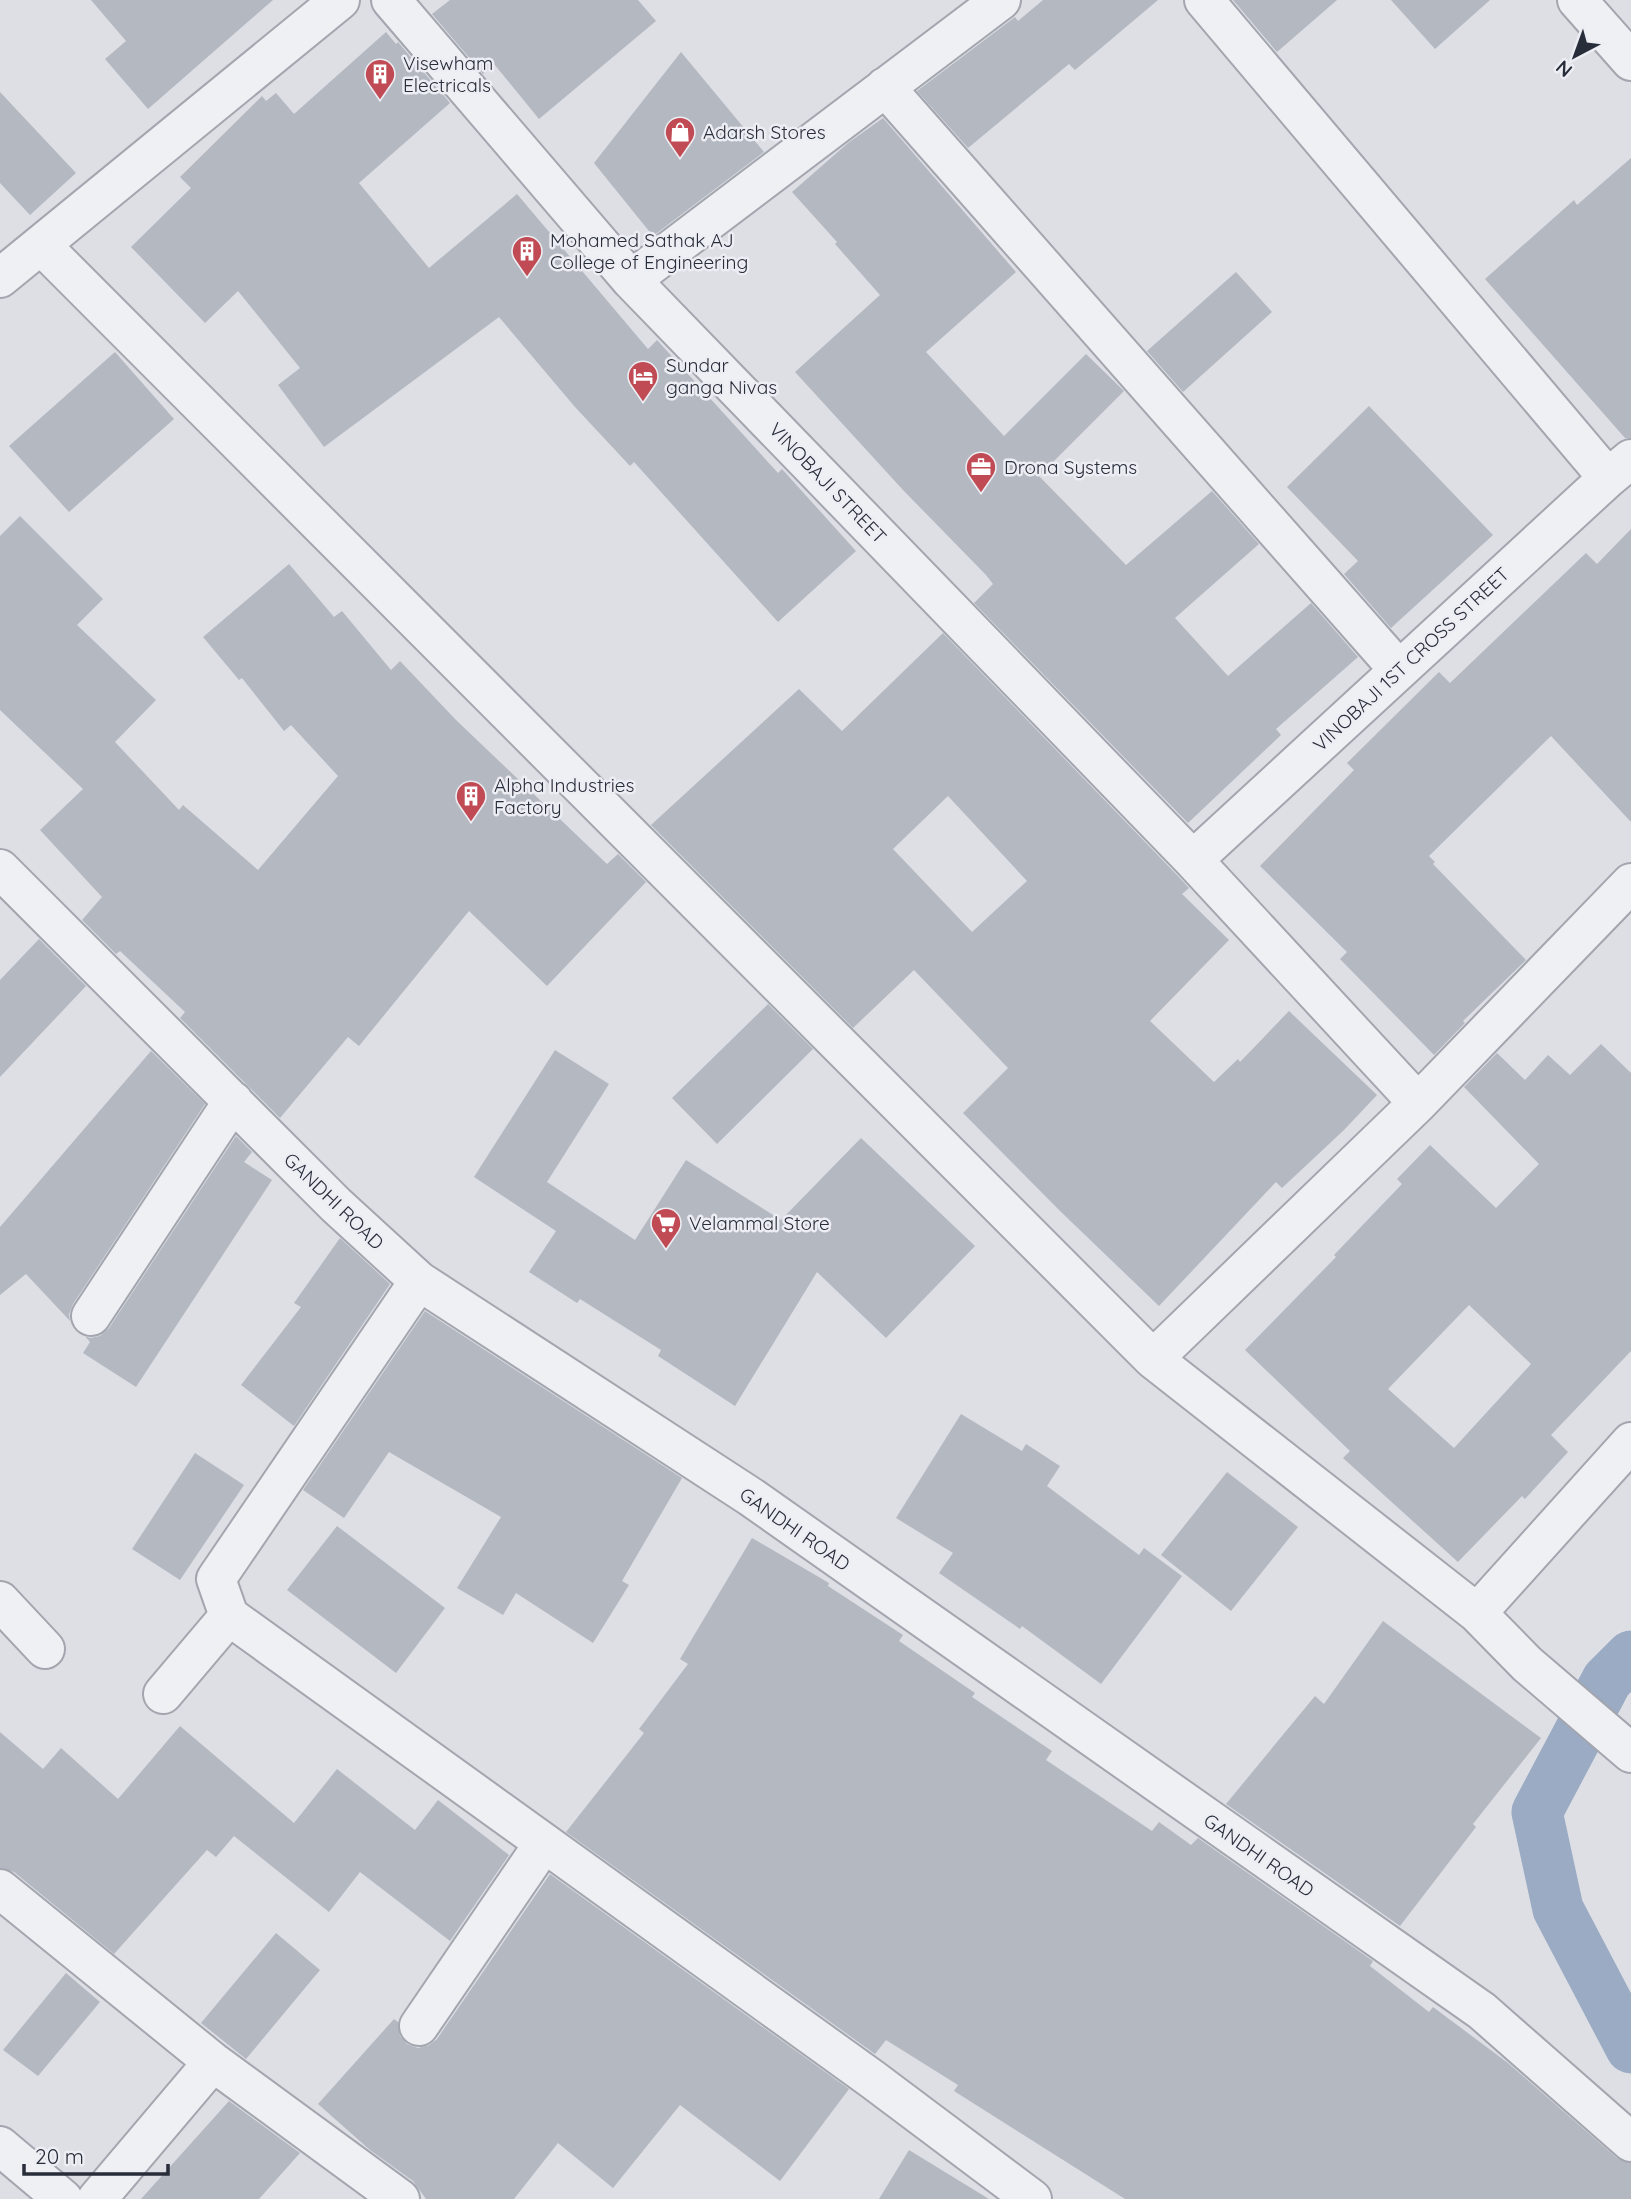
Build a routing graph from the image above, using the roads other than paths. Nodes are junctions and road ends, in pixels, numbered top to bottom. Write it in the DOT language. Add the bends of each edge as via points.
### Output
graph roads {
  1 [pos="340,0"];
  2 [pos="391,0"];
  3 [pos="1001,0"];
  4 [pos="1204,0"];
  5 [pos="1577,0"];
  6 [pos="1631,61"];
  7 [pos="885,87"];
  8 [pos="40,245"];
  9 [pos="0,278"];
  10 [pos="631,280"];
  11 [pos="1619,468"];
  12 [pos="1399,670"];
  13 [pos="1193,860"];
  14 [pos="0,869"];
  15 [pos="1631,883"];
  16 [pos="233,1101"];
  17 [pos="1418,1103"];
  18 [pos="419,1281"];
  19 [pos="91,1315"];
  20 [pos="1153,1359"];
  21 [pos="1631,1442"];
  22 [pos="0,1601"];
  23 [pos="1477,1612"];
  24 [pos="229,1616"];
  25 [pos="45,1649"];
  26 [pos="163,1694"];
  27 [pos="1631,1753"];
  28 [pos="544,1843"];
  29 [pos="0,1889"];
  30 [pos="419,2026"];
  31 [pos="213,2062"];
  32 [pos="1631,2142"];
  33 [pos="0,2146"];
  34 [pos="63,2199"];
  35 [pos="97,2199"];
  36 [pos="400,2199"];
  37 [pos="1031,2199"];
  1 -- 8 [label="street"];
  2 -- 10 [label="street, VINOBAJI STREET"];
  3 -- 7 [label="street"];
  4 -- 11 [label="street"];
  5 -- 6 [label="street"];
  7 -- 10 [label="street"];
  7 -- 12 [label="street"];
  8 -- 9 [label="street"];
  8 -- 20 [label="street"];
  10 -- 13 [label="street, VINOBAJI STREET"];
  11 -- 12 [label="street, VINOBAJI 1ST CROSS STREET"];
  12 -- 13 [label="street, VINOBAJI 1ST CROSS STREET"];
  13 -- 17 [label="street, VINOBAJI STREET"];
  14 -- 16 [label="street, GANDHI ROAD"];
  15 -- 17 [label="street"];
  16 -- 18 [label="street, GANDHI ROAD"];
  16 -- 19 [label="street"];
  17 -- 20 [label="street"];
  18 -- 24 [label="street" via="216,1579"];
  18 -- 32 [label="street, GANDHI ROAD" via="751,1497 1482,2011"];
  20 -- 23 [label="street"];
  21 -- 23 [label="street"];
  22 -- 25 [label="street"];
  23 -- 27 [label="street" via="1528,1664"];
  24 -- 26 [label="street"];
  24 -- 28 [label="street"];
  28 -- 30 [label="street"];
  28 -- 37 [label="street" via="872,2078"];
  29 -- 31 [label="street"];
  31 -- 35 [label="street"];
  31 -- 36 [label="street"];
  33 -- 34 [label="street"];
}
